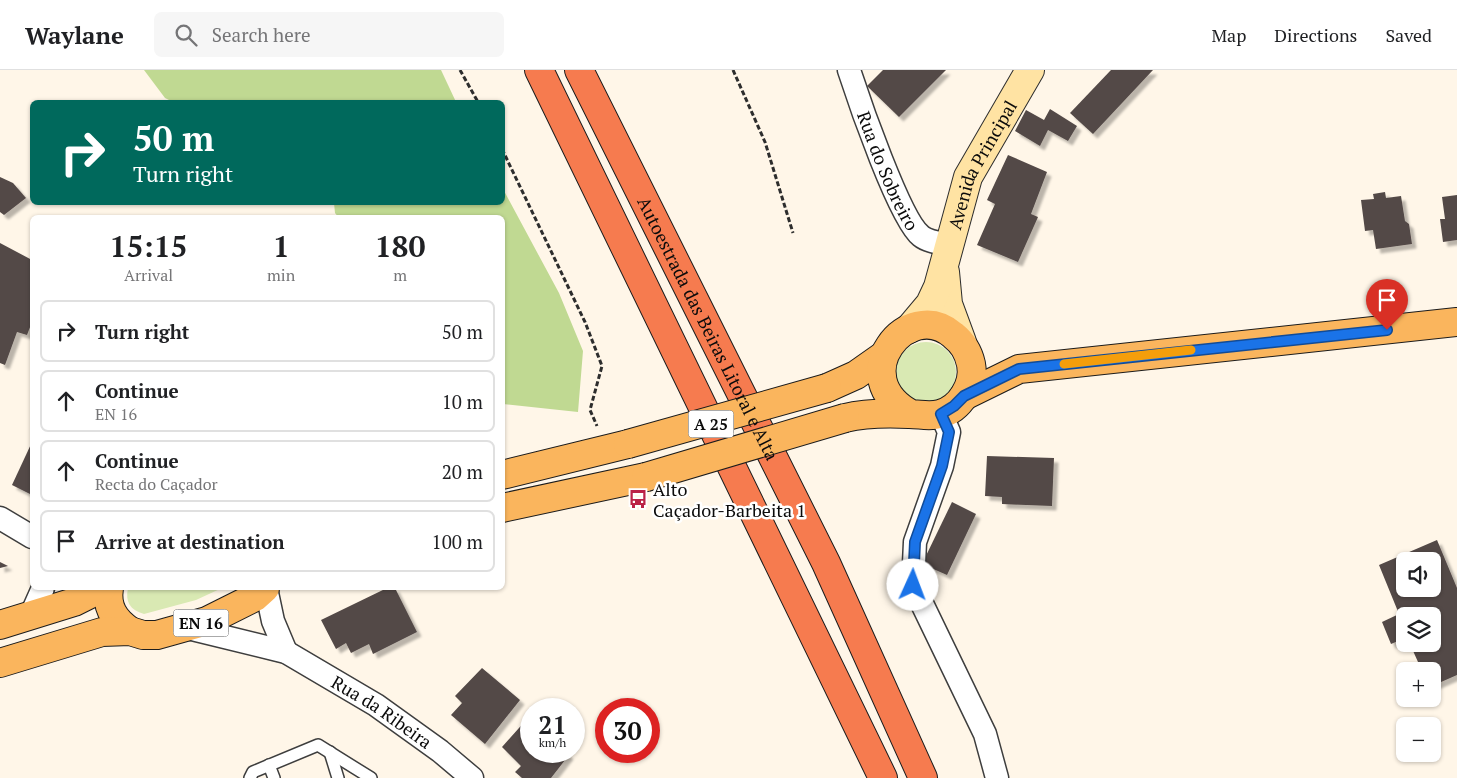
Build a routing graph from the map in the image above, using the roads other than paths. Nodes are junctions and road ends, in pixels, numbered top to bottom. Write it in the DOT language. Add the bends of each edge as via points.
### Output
graph roads {
  1 [pos="539,70"];
  2 [pos="579,70"];
  3 [pos="849,70"];
  4 [pos="1030,70"];
  5 [pos="948,255"];
  6 [pos="1457,322"];
  7 [pos="909,329"];
  8 [pos="965,348"];
  9 [pos="883,356"];
  10 [pos="1019,369"];
  11 [pos="964,396"];
  12 [pos="911,414"];
  13 [pos="941,414"];
  14 [pos="505,473"];
  15 [pos="505,507"];
  16 [pos="0,518"];
  17 [pos="30,536"];
  18 [pos="42,590"];
  19 [pos="98,590"];
  20 [pos="109,590"];
  21 [pos="262,590"];
  22 [pos="265,590"];
  23 [pos="31,615"];
  24 [pos="0,625"];
  25 [pos="184,627"];
  26 [pos="130,631"];
  27 [pos="286,652"];
  28 [pos="0,663"];
  29 [pos="330,752"];
  30 [pos="269,765"];
  31 [pos="250,778"];
  32 [pos="274,778"];
  33 [pos="338,778"];
  34 [pos="371,778"];
  35 [pos="472,778"];
  36 [pos="883,778"];
  37 [pos="923,778"];
  38 [pos="997,778"];
  1 -- 36 [label="highway, Autoestrada das Beiras Litoral e Alta / A 25"];
  2 -- 37 [label="highway, Autoestrada das Beiras Litoral e Alta / A 25" via="826,563"];
  3 -- 5 [label="street, Rua do Sobreiro" via="911,227"];
  4 -- 5 [label="main road, Avenida Principal" via="968,178"];
  5 -- 7 [label="main road, Avenida Principal" via="930,304"];
  5 -- 8 [label="main road, Avenida Principal" via="948,304"];
  6 -- 10 [label="main road"];
  7 -- 8 [label="main road" via="926,325 941,327"];
  7 -- 9 [label="main road" via="889,345"];
  8 -- 10 [label="main road"];
  8 -- 11 [label="main road" via="972,368"];
  9 -- 12 [label="main road" via="883,384 889,397"];
  9 -- 14 [label="main road, bridge" via="856,375 827,388 618,447"];
  10 -- 11 [label="main road"];
  11 -- 13 [label="main road"];
  12 -- 13 [label="main road"];
  12 -- 15 [label="main road, bridge" via="845,418 646,477"];
  13 -- 38 [label="street" via="949,432 942,466 915,542 913,585 985,734"];
  16 -- 17 [label="street"];
  18 -- 23 [label="street"];
  19 -- 23 [label="main road" via="74,602"];
  20 -- 26 [label="main road" via="111,611"];
  21 -- 25 [label="main road, EN 16" via="207,621"];
  22 -- 27 [label="street" via="273,621"];
  23 -- 24 [label="main road"];
  25 -- 26 [label="main road, EN 16" via="157,635"];
  25 -- 27 [label="street, Rua da Ribeira"];
  26 -- 28 [label="main road, EN 16" via="102,632"];
  27 -- 35 [label="street, Rua da Ribeira" via="376,705"];
  29 -- 30 [label="lane" via="318,745"];
  29 -- 33 [label="lane"];
  29 -- 34 [label="lane"];
  30 -- 31 [label="lane" via="252,772"];
  30 -- 32 [label="lane"];
}
